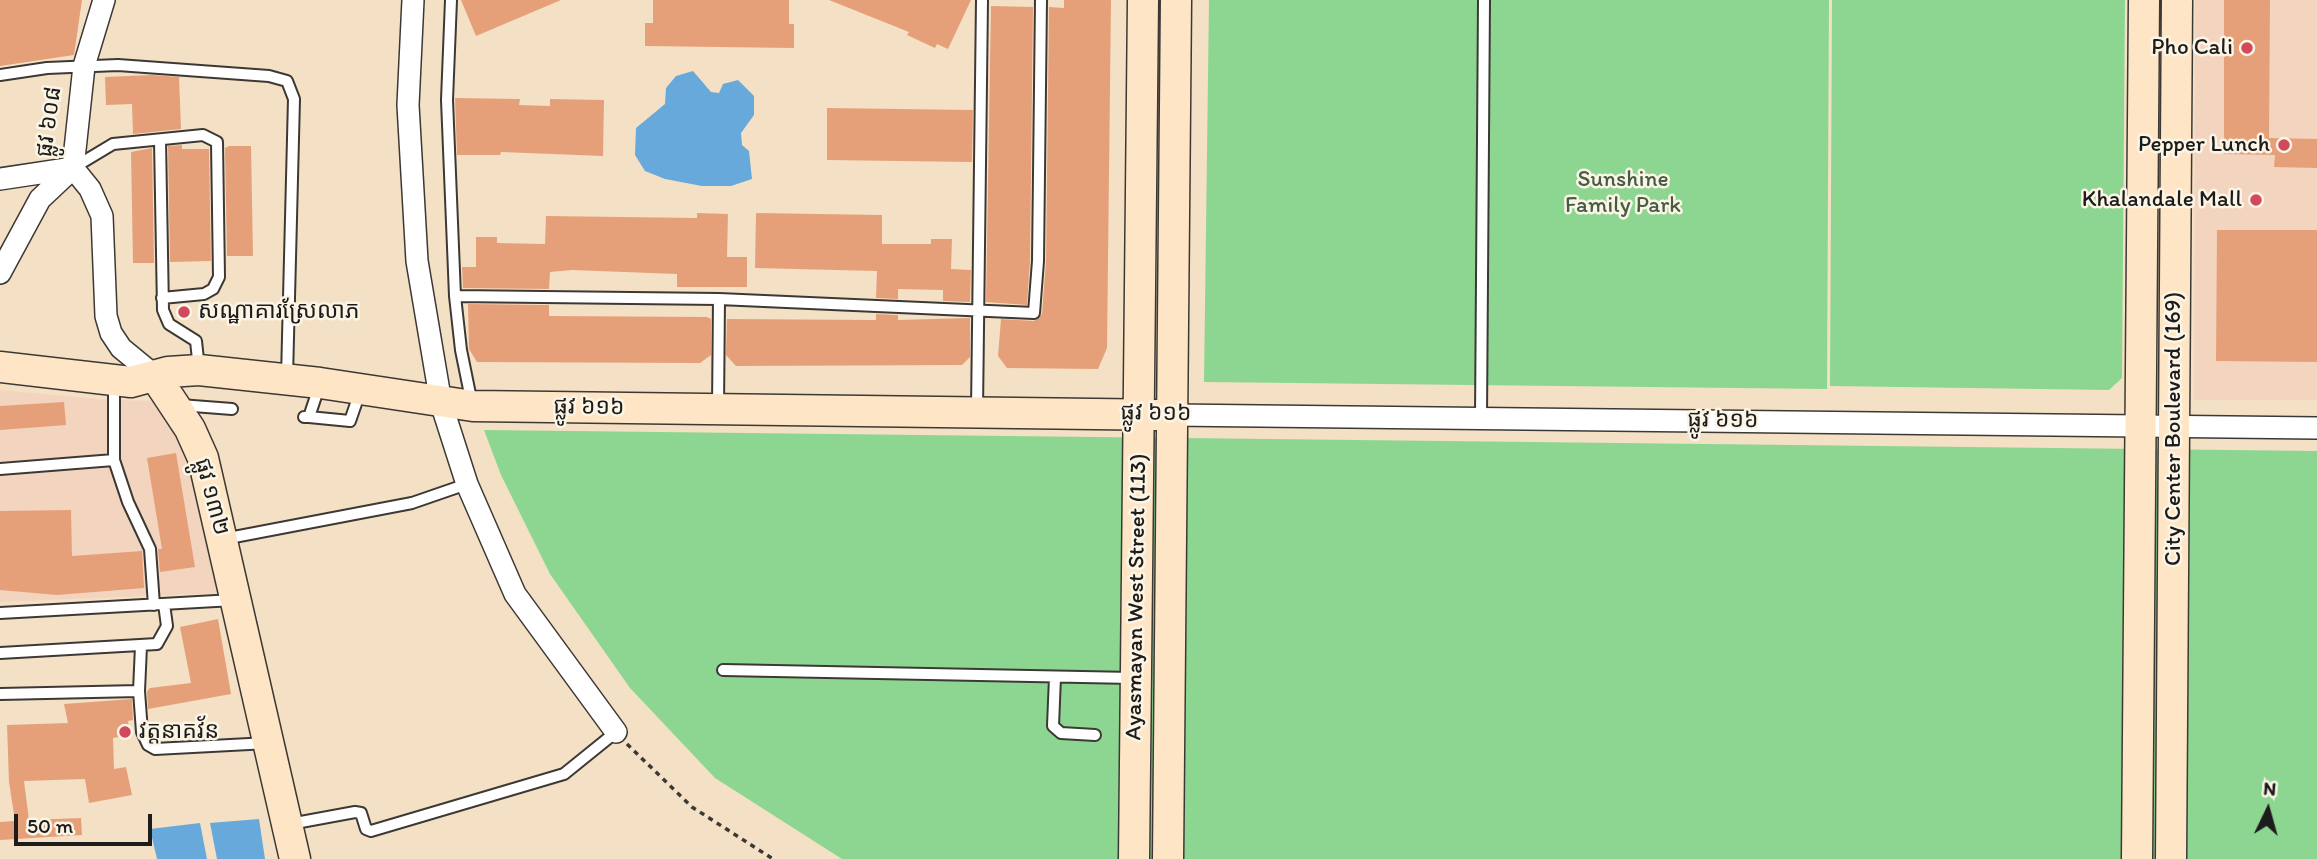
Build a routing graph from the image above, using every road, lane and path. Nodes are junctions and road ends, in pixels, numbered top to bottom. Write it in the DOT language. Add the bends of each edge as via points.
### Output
graph roads {
  1 [pos="104,0"];
  2 [pos="413,0"];
  3 [pos="451,0"];
  4 [pos="982,0"];
  5 [pos="1041,0"];
  6 [pos="1143,0"];
  7 [pos="1176,0"];
  8 [pos="1484,0"];
  9 [pos="2144,0"];
  10 [pos="2177,0"];
  11 [pos="1142,56"];
  12 [pos="1176,56"];
  13 [pos="84,66"];
  14 [pos="0,75"];
  15 [pos="160,140"];
  16 [pos="73,168"];
  17 [pos="0,179"];
  18 [pos="0,273"];
  19 [pos="455,296"];
  20 [pos="162,298"];
  21 [pos="719,299"];
  22 [pos="977,311"];
  23 [pos="0,367"];
  24 [pos="199,370"];
  25 [pos="155,376"];
  26 [pos="287,380"];
  27 [pos="114,381"];
  28 [pos="320,383"];
  29 [pos="361,390"];
  30 [pos="441,403"];
  31 [pos="173,404"];
  32 [pos="473,407"];
  33 [pos="232,409"];
  34 [pos="718,410"];
  35 [pos="978,412"];
  36 [pos="1139,414"];
  37 [pos="1172,415"];
  38 [pos="1481,418"];
  39 [pos="2141,426"];
  40 [pos="2174,426"];
  41 [pos="2317,428"];
  42 [pos="114,460"];
  43 [pos="0,469"];
  44 [pos="467,484"];
  45 [pos="226,539"];
  46 [pos="237,600"];
  47 [pos="159,604"];
  48 [pos="0,613"];
  49 [pos="141,646"];
  50 [pos="0,653"];
  51 [pos="723,670"];
  52 [pos="1055,677"];
  53 [pos="1136,678"];
  54 [pos="1170,678"];
  55 [pos="139,691"];
  56 [pos="0,694"];
  57 [pos="616,732"];
  58 [pos="1095,735"];
  59 [pos="269,743"];
  60 [pos="287,825"];
  61 [pos="295,859"];
  62 [pos="773,859"];
  63 [pos="1134,859"];
  64 [pos="1168,859"];
  65 [pos="2137,859"];
  66 [pos="2171,859"];
  1 -- 13 [label="street, ផ្លូវ ៦០៨"];
  2 -- 30 [label="street" via="408,105 413,208 417,261"];
  3 -- 19 [label="lane" via="447,100"];
  4 -- 22 [label="lane"];
  5 -- 22 [label="lane" via="1034,313"];
  6 -- 11 [label="street, Ayasmayan West Street (113)"];
  7 -- 12 [label="street, Ayasmayan West Street (113)"];
  8 -- 38 [label="lane"];
  9 -- 39 [label="street, City Center Boulevard (169)"];
  10 -- 40 [label="street, City Center Boulevard (169)"];
  11 -- 12 [label="street"];
  11 -- 36 [label="street, Ayasmayan West Street (113)"];
  12 -- 37 [label="street, Ayasmayan West Street (113)"];
  13 -- 14 [label="lane"];
  13 -- 16 [label="street, ផ្លូវ ៦០៨"];
  13 -- 26 [label="lane" via="269,76 288,81 294,99"];
  15 -- 16 [label="lane" via="113,144"];
  15 -- 20 [label="lane"];
  15 -- 20 [label="lane" via="203,135 217,142 219,276 214,289 204,294"];
  16 -- 17 [label="street"];
  16 -- 18 [label="street, ផ្លូវ ៦០៨" via="40,199"];
  16 -- 25 [label="street, ផ្លូវ ១៣២" via="90,189 102,216 106,316 111,333 121,348"];
  19 -- 21 [label="lane"];
  19 -- 32 [label="lane"];
  20 -- 24 [label="lane" via="169,324 196,341"];
  21 -- 22 [label="lane"];
  21 -- 34 [label="lane"];
  22 -- 35 [label="lane"];
  23 -- 27 [label="street, ផ្លូវ ៦១៦"];
  24 -- 25 [label="street, ផ្លូវ ៦១៦"];
  24 -- 26 [label="street, ផ្លូវ ៦១៦"];
  25 -- 27 [label="street, ផ្លូវ ៦១៦" via="144,381"];
  25 -- 31 [label="street, ផ្លូវ ១៣២"];
  26 -- 28 [label="street, ផ្លូវ ៦១៦"];
  27 -- 42 [label="lane"];
  28 -- 29 [label="street, ផ្លូវ ៦១៦"];
  28 -- 29 [label="lane" via="306,417 350,421"];
  29 -- 30 [label="street, ផ្លូវ ៦១៦"];
  30 -- 32 [label="street, ផ្លូវ ៦១៦"];
  30 -- 44 [label="street"];
  31 -- 33 [label="lane"];
  31 -- 45 [label="street, ផ្លូវ ១៣២" via="203,458"];
  32 -- 34 [label="street, ផ្លូវ ៦១៦"];
  34 -- 35 [label="street, ផ្លូវ ៦១៦"];
  35 -- 36 [label="street, ផ្លូវ ៦១៦"];
  36 -- 37 [label="street, ផ្លូវ ៦១៦"];
  36 -- 53 [label="street, Ayasmayan West Street (113)"];
  37 -- 38 [label="street, ផ្លូវ ៦១៦"];
  37 -- 54 [label="street, Ayasmayan West Street (113)"];
  38 -- 39 [label="street, ផ្លូវ ៦១៦"];
  39 -- 40 [label="street, ផ្លូវ ៦១៦"];
  39 -- 65 [label="street, City Center Boulevard (169)"];
  40 -- 41 [label="street, ផ្លូវ ៦១៦"];
  40 -- 66 [label="street, City Center Boulevard (169)"];
  42 -- 43 [label="lane"];
  42 -- 47 [label="lane" via="150,549"];
  44 -- 45 [label="lane" via="412,503"];
  44 -- 57 [label="street" via="515,594"];
  45 -- 46 [label="street, ផ្លូវ ១៣២"];
  46 -- 47 [label="lane"];
  46 -- 59 [label="street, ផ្លូវ ១៣២"];
  47 -- 48 [label="lane"];
  47 -- 49 [label="lane" via="167,625 163,637 157,644"];
  49 -- 50 [label="lane"];
  49 -- 55 [label="lane"];
  51 -- 52 [label="lane"];
  52 -- 53 [label="lane"];
  52 -- 58 [label="lane" via="1053,726 1061,733"];
  53 -- 54 [label="street"];
  53 -- 63 [label="street, Ayasmayan West Street (113)"];
  54 -- 64 [label="street, Ayasmayan West Street (113)"];
  55 -- 56 [label="lane"];
  55 -- 59 [label="lane" via="142,732 155,749"];
  57 -- 60 [label="lane" via="564,774 371,831 361,813 355,812"];
  57 -- 62 [label="path" via="692,807"];
  59 -- 60 [label="street, ផ្លូវ ១៣២"];
  60 -- 61 [label="street, ផ្លូវ ១៣២"];
}
